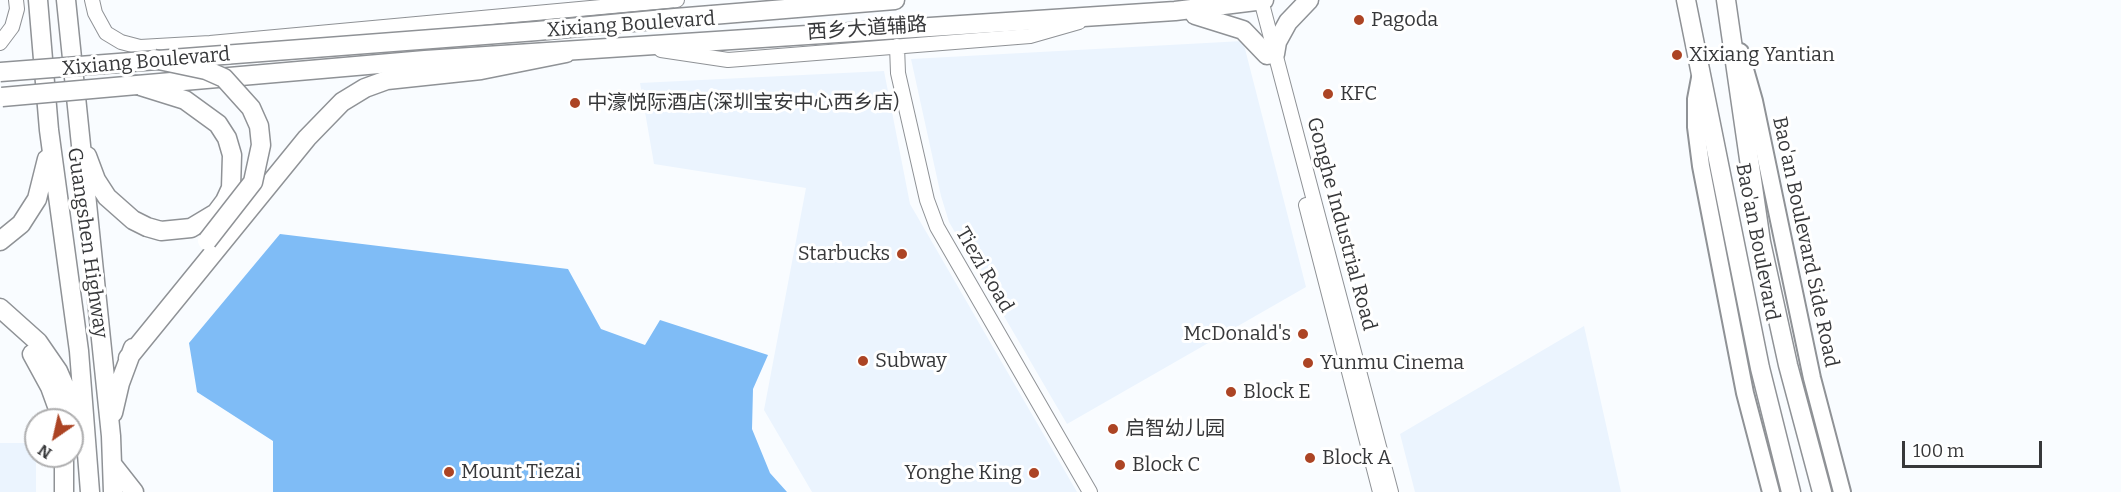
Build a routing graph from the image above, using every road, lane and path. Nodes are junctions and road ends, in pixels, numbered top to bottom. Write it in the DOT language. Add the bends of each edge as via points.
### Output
graph roads {
  1 [pos="16,0"];
  2 [pos="33,0"];
  3 [pos="38,0"];
  4 [pos="66,0"];
  5 [pos="71,0"];
  6 [pos="92,0"];
  7 [pos="732,0"];
  8 [pos="895,0"];
  9 [pos="1259,0"];
  10 [pos="1309,0"];
  11 [pos="1686,0"];
  12 [pos="1726,0"];
  13 [pos="676,9"];
  14 [pos="1175,11"];
  15 [pos="714,13"];
  16 [pos="1100,15"];
  17 [pos="69,28"];
  18 [pos="41,29"];
  19 [pos="0,43"];
  20 [pos="635,46"];
  21 [pos="897,46"];
  22 [pos="566,52"];
  23 [pos="1271,55"];
  24 [pos="153,59"];
  25 [pos="0,72"];
  26 [pos="1701,74"];
  27 [pos="137,85"];
  28 [pos="1,97"];
  29 [pos="77,128"];
  30 [pos="49,130"];
  31 [pos="0,241"];
  32 [pos="0,308"];
  33 [pos="2,325"];
  34 [pos="128,358"];
  35 [pos="57,408"];
  36 [pos="111,436"];
  37 [pos="88,458"];
  38 [pos="112,464"];
  39 [pos="64,468"];
  40 [pos="64,492"];
  41 [pos="90,492"];
  42 [pos="113,492"];
  43 [pos="134,492"];
  44 [pos="1090,492"];
  45 [pos="1380,492"];
  46 [pos="1391,492"];
  47 [pos="1771,492"];
  48 [pos="1791,492"];
  49 [pos="1822,492"];
  50 [pos="1842,492"];
  1 -- 19 [label="street" via="12,27"];
  2 -- 18 [label="main road"];
  3 -- 18 [label="main road, Guangshen Highway"];
  4 -- 17 [label="main road, Guangshen Highway"];
  5 -- 17 [label="main road"];
  6 -- 13 [label="street" via="94,13 106,33 140,47"];
  7 -- 15 [label="main road"];
  8 -- 15 [label="main road, Xixiang Boulevard"];
  9 -- 14 [label="main road, Xixiang Boulevard"];
  9 -- 23 [label="street, Gonghe Industrial Road"];
  10 -- 23 [label="main road" via="1288,22"];
  11 -- 26 [label="main road, Bao'an Boulevard"];
  12 -- 49 [label="main road, Bao'an Boulevard" via="1761,242"];
  12 -- 50 [label="main road, Bao'an Boulevard Side Road" via="1754,101 1812,378"];
  13 -- 15 [label="main road, Xixiang Boulevard"];
  13 -- 24 [label="main road, Xixiang Boulevard, bridge"];
  14 -- 16 [label="main road, Xixiang Boulevard"];
  14 -- 23 [label="main road" via="1243,30"];
  16 -- 20 [label="main road, Xixiang Boulevard"];
  16 -- 21 [label="street, 西乡大道辅路" via="1030,36"];
  17 -- 29 [label="main road, Guangshen Highway"];
  18 -- 30 [label="main road, Guangshen Highway"];
  20 -- 21 [label="street, 西乡大道辅路" via="728,60"];
  20 -- 22 [label="main road, Xixiang Boulevard"];
  21 -- 44 [label="street, Tiezi Road" via="898,73 927,200 937,227"];
  22 -- 27 [label="main road, Xixiang Boulevard, bridge"];
  22 -- 34 [label="main road" via="481,70 387,80 342,102 307,138"];
  23 -- 45 [label="street, Gonghe Industrial Road"];
  23 -- 46 [label="street, Gonghe Industrial Road"];
  24 -- 25 [label="main road, Xixiang Boulevard, bridge"];
  24 -- 34 [label="main road, bridge" via="207,70 224,78 251,108 259,126 261,145 253,182 147,317"];
  26 -- 47 [label="main road" via="1696,99 1701,166 1745,393"];
  26 -- 48 [label="main road, Bao'an Boulevard" via="1760,368"];
  27 -- 28 [label="main road, Xixiang Boulevard, bridge"];
  27 -- 29 [label="main road" via="185,100 204,111 227,138 233,171 225,201 205,221 177,231 147,227 133,220 107,197 96,180"];
  29 -- 36 [label="main road, Guangshen Highway"];
  30 -- 31 [label="main road" via="37,199 21,224"];
  30 -- 37 [label="main road, Guangshen Highway" via="79,351"];
  32 -- 37 [label="main road" via="38,342 69,392"];
  33 -- 35 [label="main road" via="41,366"];
  34 -- 36 [label="main road"];
  36 -- 38 [label="main road, Guangshen Highway"];
  37 -- 41 [label="main road, Guangshen Highway"];
  38 -- 42 [label="main road, Guangshen Highway"];
  38 -- 43 [label="main road"];
  39 -- 40 [label="main road"];
}
